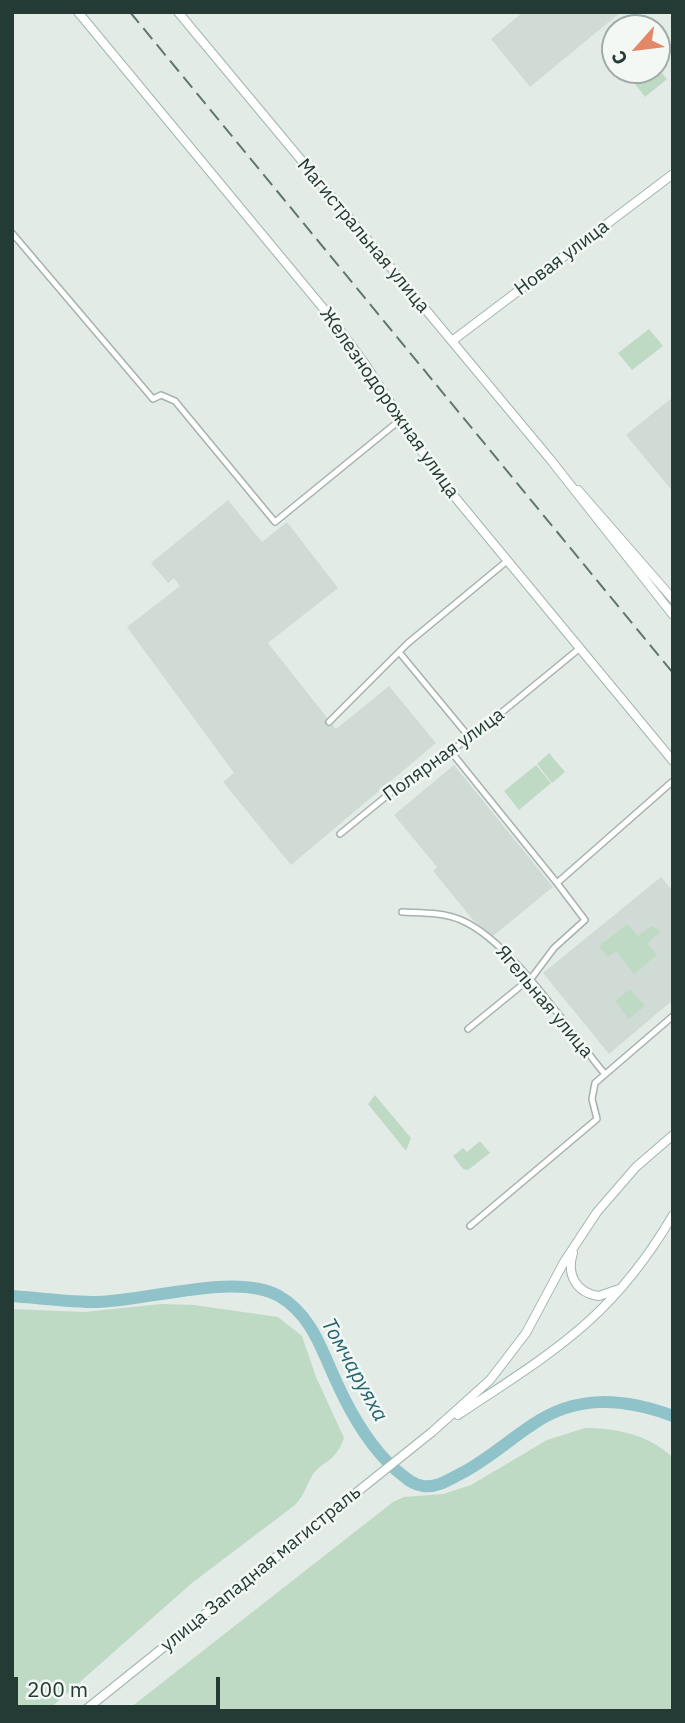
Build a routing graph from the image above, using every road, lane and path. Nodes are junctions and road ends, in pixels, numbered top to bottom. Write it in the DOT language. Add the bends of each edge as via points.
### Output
graph roads {
  1 [pos="78,12"];
  2 [pos="178,12"];
  3 [pos="673,174"];
  4 [pos="12,233"];
  5 [pos="452,341"];
  6 [pos="400,420"];
  7 [pos="550,460"];
  8 [pos="625,558"];
  9 [pos="507,561"];
  10 [pos="673,599"];
  11 [pos="673,615"];
  12 [pos="673,623"];
  13 [pos="580,648"];
  14 [pos="399,652"];
  15 [pos="329,722"];
  16 [pos="471,738"];
  17 [pos="452,753"];
  18 [pos="673,761"];
  19 [pos="673,781"];
  20 [pos="340,834"];
  21 [pos="557,883"];
  22 [pos="402,912"];
  23 [pos="528,980"];
  24 [pos="673,1016"];
  25 [pos="468,1028"];
  26 [pos="604,1073"];
  27 [pos="673,1128"];
  28 [pos="673,1135"];
  29 [pos="623,1181"];
  30 [pos="673,1216"];
  31 [pos="470,1226"];
  32 [pos="579,1237"];
  33 [pos="632,1277"];
  34 [pos="432,1432"];
  35 [pos="84,1711"];
  1 -- 6 [label="main road, Железнодорожная улица" via="328,314"];
  2 -- 5 [label="main road, Магистральная улица"];
  3 -- 5 [label="main road, Новая улица"];
  4 -- 6 [label="street" via="153,399 161,394 175,401 275,522"];
  5 -- 7 [label="main road, Магистральная улица"];
  6 -- 9 [label="main road, Железнодорожная улица" via="440,480"];
  7 -- 8 [label="main road, Магистральная улица"];
  7 -- 10 [label="main road, Магистральная улица"];
  8 -- 11 [label="main road, Магистральная улица"];
  8 -- 12 [label="main road"];
  9 -- 13 [label="main road, Железнодорожная улица"];
  9 -- 14 [label="street"];
  13 -- 16 [label="street, Полярная улица"];
  13 -- 18 [label="main road, Железнодорожная улица"];
  14 -- 15 [label="street"];
  14 -- 16 [label="street"];
  16 -- 17 [label="street, Полярная улица"];
  17 -- 20 [label="street, Полярная улица" via="411,776"];
  17 -- 21 [label="street"];
  19 -- 21 [label="street"];
  21 -- 23 [label="street" via="585,920"];
  22 -- 23 [label="street, Ягельная улица" via="449,916 471,925"];
  23 -- 25 [label="street"];
  23 -- 26 [label="street, Ягельная улица"];
  24 -- 26 [label="street"];
  26 -- 31 [label="street" via="592,1093 597,1119"];
  27 -- 29 [label="main road"];
  28 -- 29 [label="main road"];
  29 -- 32 [label="main road"];
  30 -- 33 [label="main road"];
  32 -- 33 [label="main road" via="570,1268 583,1291 608,1294"];
  32 -- 34 [label="main road" via="510,1357"];
  33 -- 34 [label="main road" via="557,1351"];
  34 -- 35 [label="main road, улица Западная магистраль"];
}
